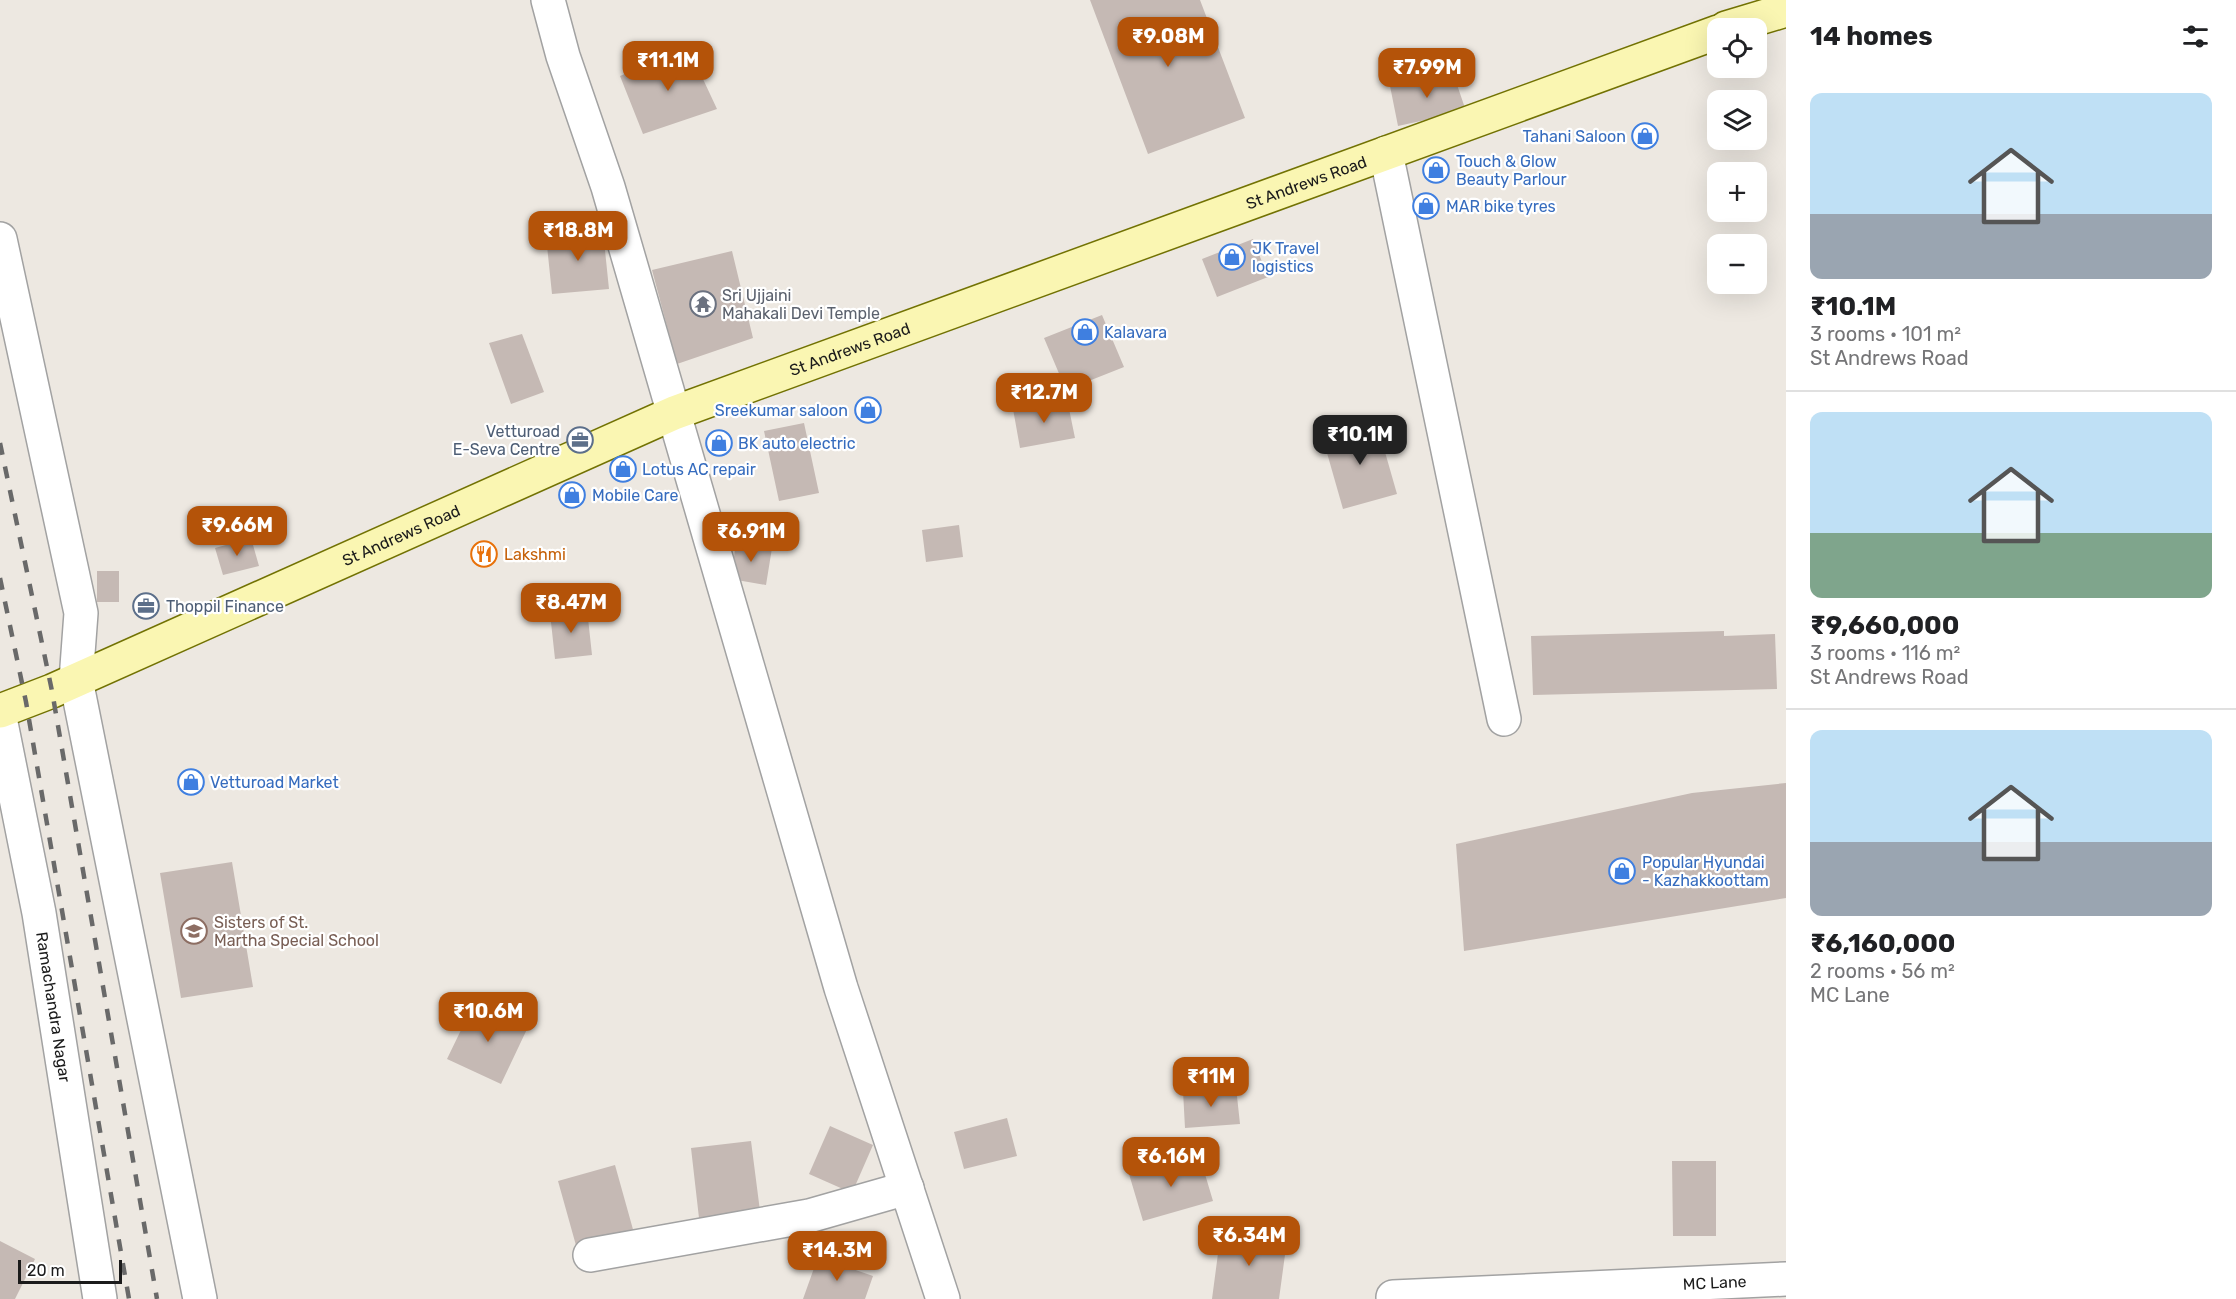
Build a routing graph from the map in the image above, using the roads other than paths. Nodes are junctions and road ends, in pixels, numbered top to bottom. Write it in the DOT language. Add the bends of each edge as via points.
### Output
graph roads {
  1 [pos="548,0"];
  2 [pos="1786,10"];
  3 [pos="1759,18"];
  4 [pos="1707,36"];
  5 [pos="1386,153"];
  6 [pos="0,239"];
  7 [pos="674,413"];
  8 [pos="76,681"];
  9 [pos="0,711"];
  10 [pos="0,718"];
  11 [pos="1504,719"];
  12 [pos="907,1188"];
  13 [pos="590,1255"];
  14 [pos="1786,1279"];
  15 [pos="1393,1297"];
  16 [pos="100,1299"];
  17 [pos="200,1299"];
  18 [pos="943,1299"];
  1 -- 7 [label="street"];
  2 -- 3 [label="main road"];
  4 -- 5 [label="main road, St Andrews Road"];
  5 -- 7 [label="main road, St Andrews Road"];
  5 -- 11 [label="street"];
  6 -- 8 [label="street" via="81,613"];
  7 -- 8 [label="main road, St Andrews Road"];
  7 -- 12 [label="street" via="841,988"];
  8 -- 9 [label="main road, St Andrews Road"];
  8 -- 17 [label="street"];
  10 -- 16 [label="street, Ramachandra Nagar" via="39,913"];
  12 -- 13 [label="street" via="809,1216"];
  12 -- 18 [label="street"];
  14 -- 15 [label="street, MC Lane"];
}
